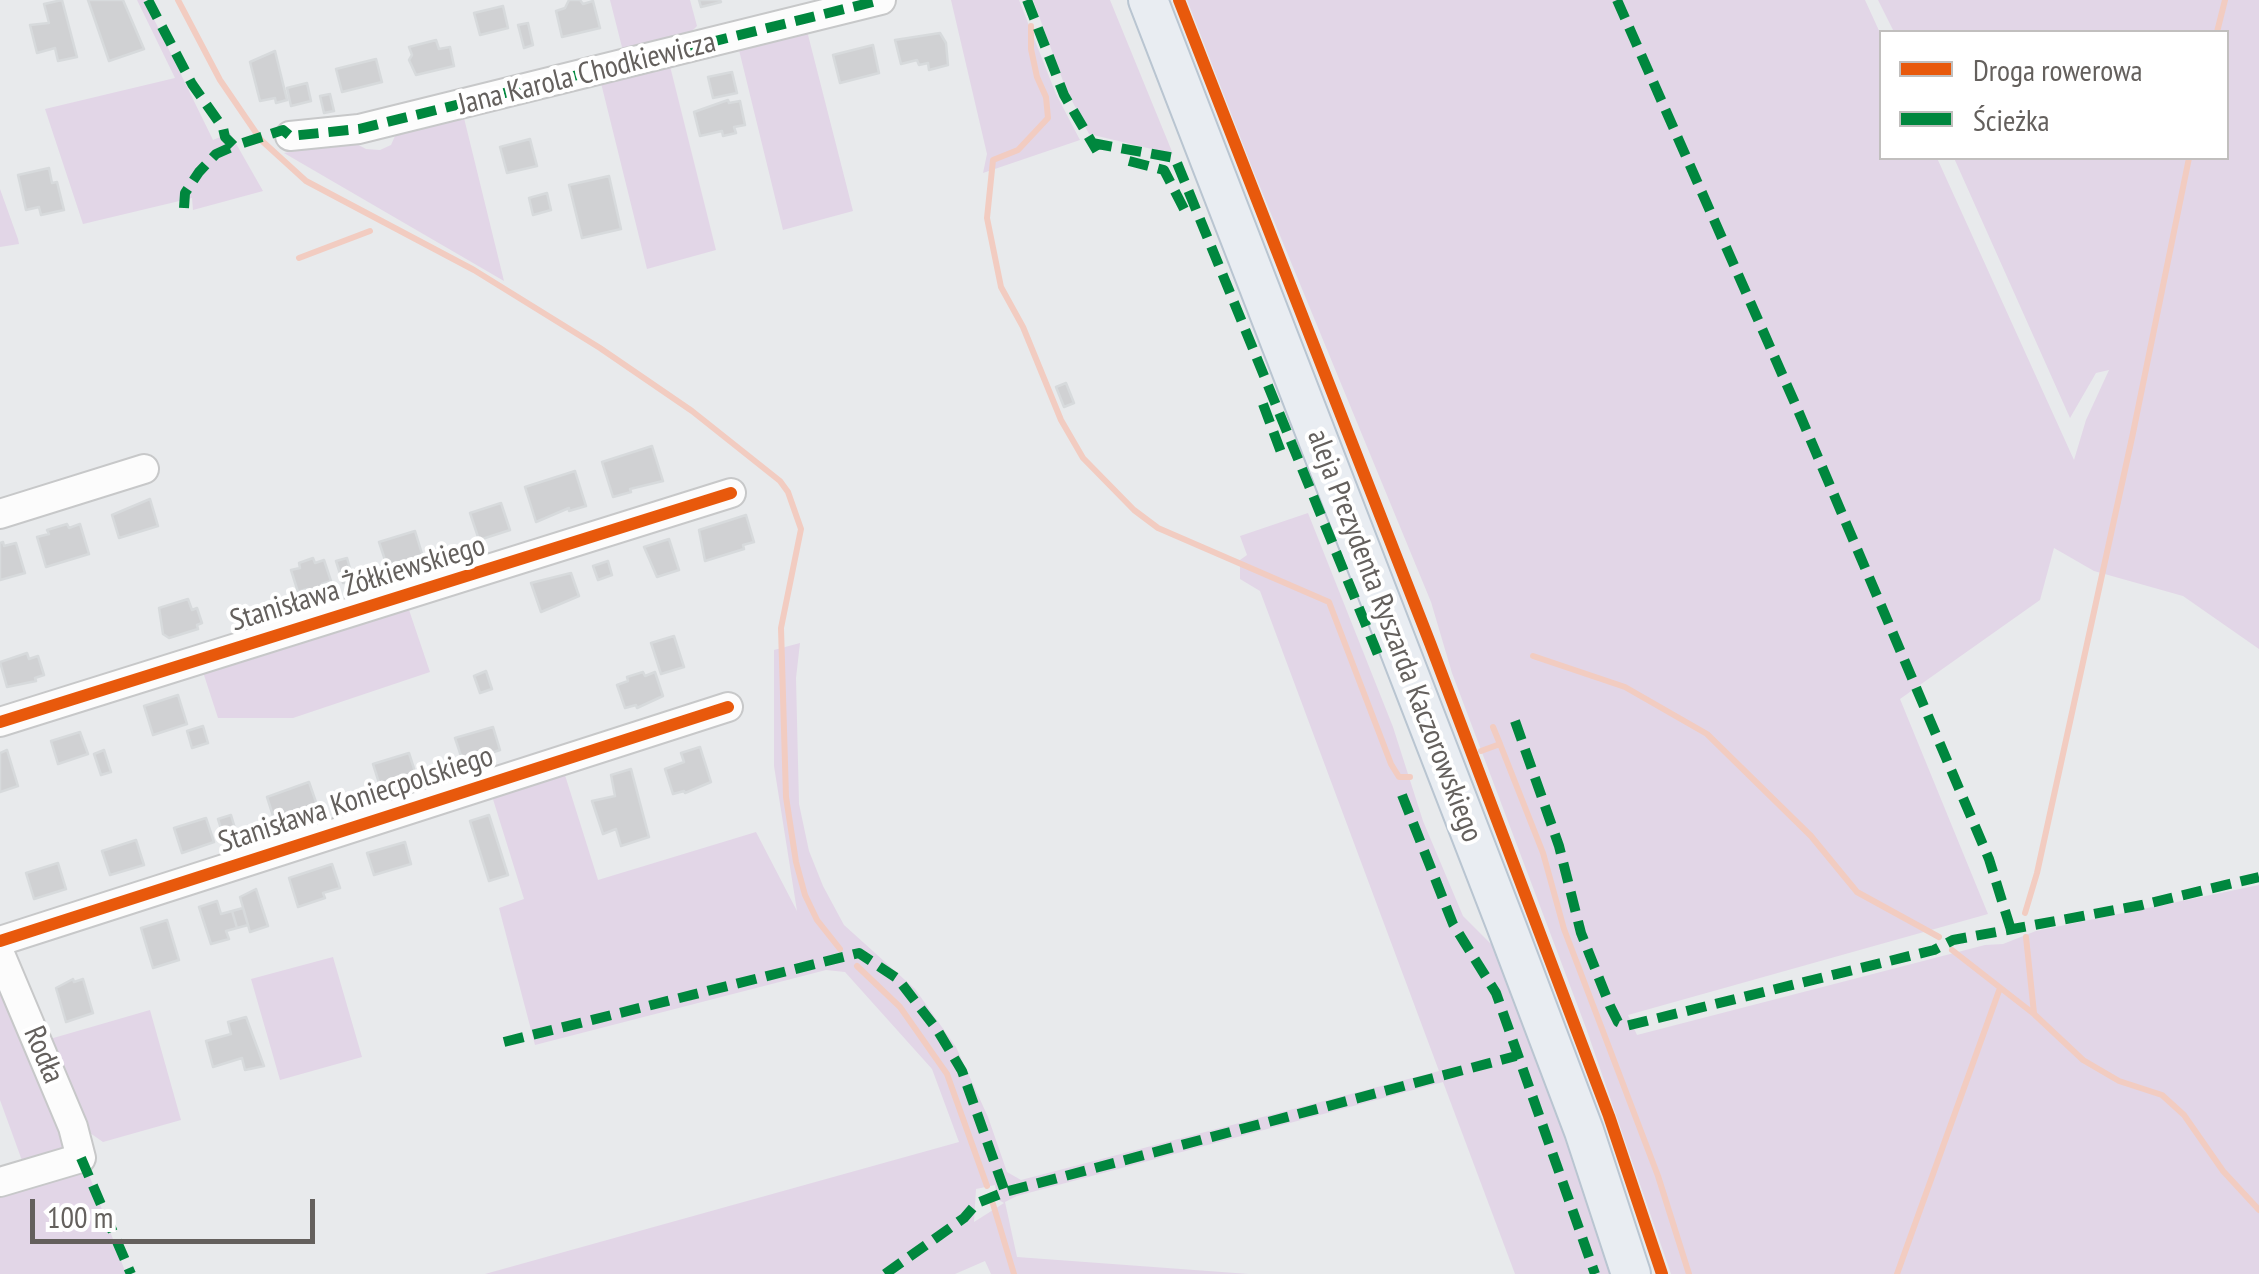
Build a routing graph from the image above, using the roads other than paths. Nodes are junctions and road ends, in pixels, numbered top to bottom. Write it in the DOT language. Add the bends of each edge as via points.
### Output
graph roads {
  1 [pos="881,0"];
  2 [pos="1148,0"];
  3 [pos="290,136"];
  4 [pos="144,469"];
  5 [pos="730,493"];
  6 [pos="0,514"];
  7 [pos="728,707"];
  8 [pos="0,722"];
  9 [pos="0,940"];
  10 [pos="0,954"];
  11 [pos="0,1182"];
  12 [pos="1631,1274"];
  1 -- 3 [label="street, Jana Karola Chodkiewicza" via="359,130"];
  2 -- 12 [label="main road, aleja Prezydenta Ryszarda Kaczorowskiego" via="1506,925"];
  4 -- 6 [label="street"];
  5 -- 8 [label="street, Stanisława Żółkiewskiego"];
  7 -- 9 [label="street, Stanisława Koniecpolskiego"];
  10 -- 11 [label="street, Rodła" via="81,1158"];
}
